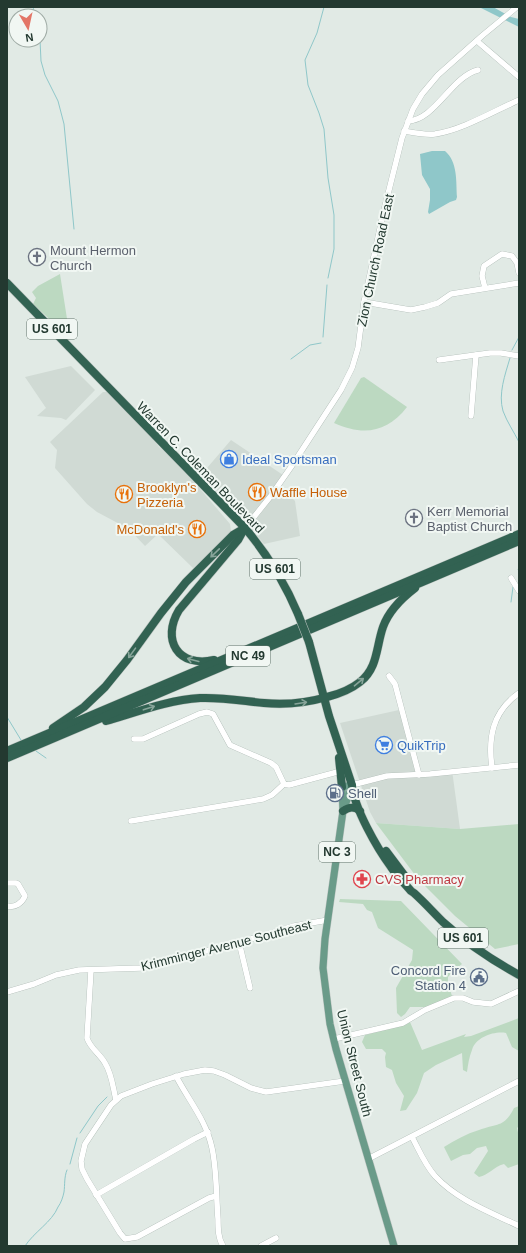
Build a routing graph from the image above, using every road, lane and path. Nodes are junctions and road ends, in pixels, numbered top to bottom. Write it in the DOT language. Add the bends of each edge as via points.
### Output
graph roads {
  1 [pos="517,7"];
  2 [pos="477,40"];
  3 [pos="478,70"];
  4 [pos="519,77"];
  5 [pos="519,100"];
  6 [pos="408,120"];
  7 [pos="404,131"];
  8 [pos="519,273"];
  9 [pos="7,283"];
  10 [pos="519,283"];
  11 [pos="485,288"];
  12 [pos="364,302"];
  13 [pos="476,355"];
  14 [pos="519,356"];
  15 [pos="439,360"];
  16 [pos="471,416"];
  17 [pos="245,528"];
  18 [pos="519,534"];
  19 [pos="519,541"];
  20 [pos="511,578"];
  21 [pos="424,581"];
  22 [pos="519,591"];
  23 [pos="232,656"];
  24 [pos="390,676"];
  25 [pos="519,693"];
  26 [pos="324,698"];
  27 [pos="71,731"];
  28 [pos="134,739"];
  29 [pos="30,742"];
  30 [pos="337,742"];
  31 [pos="7,751"];
  32 [pos="7,758"];
  33 [pos="519,765"];
  34 [pos="492,768"];
  35 [pos="341,771"];
  36 [pos="419,774"];
  37 [pos="284,784"];
  38 [pos="352,785"];
  39 [pos="342,787"];
  40 [pos="343,811"];
  41 [pos="360,811"];
  42 [pos="131,821"];
  43 [pos="7,883"];
  44 [pos="414,893"];
  45 [pos="7,906"];
  46 [pos="328,920"];
  47 [pos="239,942"];
  48 [pos="91,970"];
  49 [pos="519,975"];
  50 [pos="250,988"];
  51 [pos="519,991"];
  52 [pos="7,992"];
  53 [pos="334,1039"];
  54 [pos="176,1076"];
  55 [pos="345,1081"];
  56 [pos="519,1081"];
  57 [pos="116,1100"];
  58 [pos="208,1132"];
  59 [pos="412,1137"];
  60 [pos="368,1159"];
  61 [pos="96,1195"];
  62 [pos="216,1196"];
  63 [pos="519,1226"];
  64 [pos="276,1238"];
  65 [pos="223,1246"];
  66 [pos="261,1246"];
  67 [pos="394,1246"];
  1 -- 2 [label="street, Zion Church Road East"];
  2 -- 4 [label="street"];
  2 -- 6 [label="street, Zion Church Road East" via="431,83"];
  3 -- 6 [label="street" via="463,77 423,116"];
  5 -- 7 [label="street" via="436,134"];
  6 -- 7 [label="street, Zion Church Road East"];
  7 -- 12 [label="street, Zion Church Road East"];
  8 -- 11 [label="street" via="518,263 512,256 502,254 484,266 482,276"];
  9 -- 17 [label="highway, Warren C. Coleman Boulevard / US 601"];
  10 -- 11 [label="street"];
  11 -- 12 [label="street" via="451,294 438,303 411,310"];
  12 -- 17 [label="street, Zion Church Road East" via="356,358 341,390 291,468"];
  13 -- 14 [label="street" via="501,353"];
  13 -- 15 [label="street"];
  13 -- 16 [label="street"];
  23 -- 17 [label="highway, one-way" via="206,662 190,660 175,647 171,626 179,610 238,540"];
  17 -- 26 [label="highway, Warren C. Coleman Boulevard / US 601, bridge" via="284,584 298,614 309,642"];
  17 -- 29 [label="highway, one-way" via="233,536 186,582 100,692 70,717"];
  18 -- 23 [label="highway, NC 49"];
  19 -- 21 [label="highway, NC 49"];
  20 -- 22 [label="street"];
  26 -- 21 [label="highway, one-way" via="354,686 369,673 388,617 402,599"];
  21 -- 27 [label="highway, NC 49"];
  23 -- 29 [label="highway, NC 49"];
  24 -- 36 [label="street" via="395,684"];
  25 -- 34 [label="street" via="503,709 494,724 490,748"];
  27 -- 26 [label="highway, one-way" via="186,699 216,698 288,704"];
  26 -- 30 [label="highway, Warren C. Coleman Boulevard / US 601"];
  27 -- 32 [label="highway, NC 49"];
  28 -- 37 [label="street" via="143,739 199,714 210,713 216,718 230,745 276,766"];
  29 -- 31 [label="highway, NC 49"];
  30 -- 35 [label="highway"];
  30 -- 38 [label="highway, Warren C. Coleman Boulevard / US 601"];
  33 -- 34 [label="street"];
  34 -- 36 [label="street"];
  35 -- 37 [label="street" via="289,785"];
  35 -- 39 [label="highway"];
  36 -- 38 [label="street" via="381,777"];
  37 -- 42 [label="street" via="263,800"];
  38 -- 39 [label="main road"];
  38 -- 40 [label="main road, Union Street South / NC 3"];
  38 -- 41 [label="highway, Warren C. Coleman Boulevard / US 601"];
  38 -- 44 [label="highway, Warren C. Coleman Boulevard / US 601" via="358,792 368,818 387,852 414,888"];
  39 -- 40 [label="main road, Union Street South"];
  40 -- 41 [label="highway" via="348,808"];
  40 -- 46 [label="main road, Union Street South / NC 3"];
  41 -- 44 [label="highway, Warren C. Coleman Boulevard / US 601" via="390,867"];
  43 -- 45 [label="street" via="18,884 25,896 19,904"];
  44 -- 49 [label="highway, Warren C. Coleman Boulevard / US 601" via="455,933"];
  46 -- 47 [label="street, Krimminger Avenue Southeast" via="294,926"];
  46 -- 53 [label="main road, Union Street South / NC 3" via="323,968"];
  47 -- 48 [label="street, Krimminger Avenue Southeast" via="142,968"];
  47 -- 50 [label="street"];
  48 -- 52 [label="street, Krimminger Avenue Southeast" via="66,972"];
  48 -- 57 [label="street" via="87,1038 108,1068"];
  51 -- 53 [label="street" via="491,1004 454,998 399,1024"];
  53 -- 55 [label="main road, Union Street South / NC 3"];
  54 -- 55 [label="street" via="198,1071 214,1071 266,1092"];
  54 -- 57 [label="street" via="127,1093"];
  54 -- 58 [label="street"];
  55 -- 60 [label="main road, Union Street South / NC 3"];
  56 -- 59 [label="street"];
  57 -- 61 [label="street" via="85,1144 81,1156 82,1169"];
  58 -- 61 [label="street"];
  58 -- 62 [label="street" via="215,1168"];
  59 -- 60 [label="street"];
  59 -- 63 [label="street" via="429,1169 444,1185 463,1199"];
  60 -- 67 [label="main road, Union Street South / NC 3"];
  61 -- 62 [label="street" via="125,1239 137,1237"];
  62 -- 65 [label="street" via="219,1235"];
  64 -- 66 [label="street"];
}
